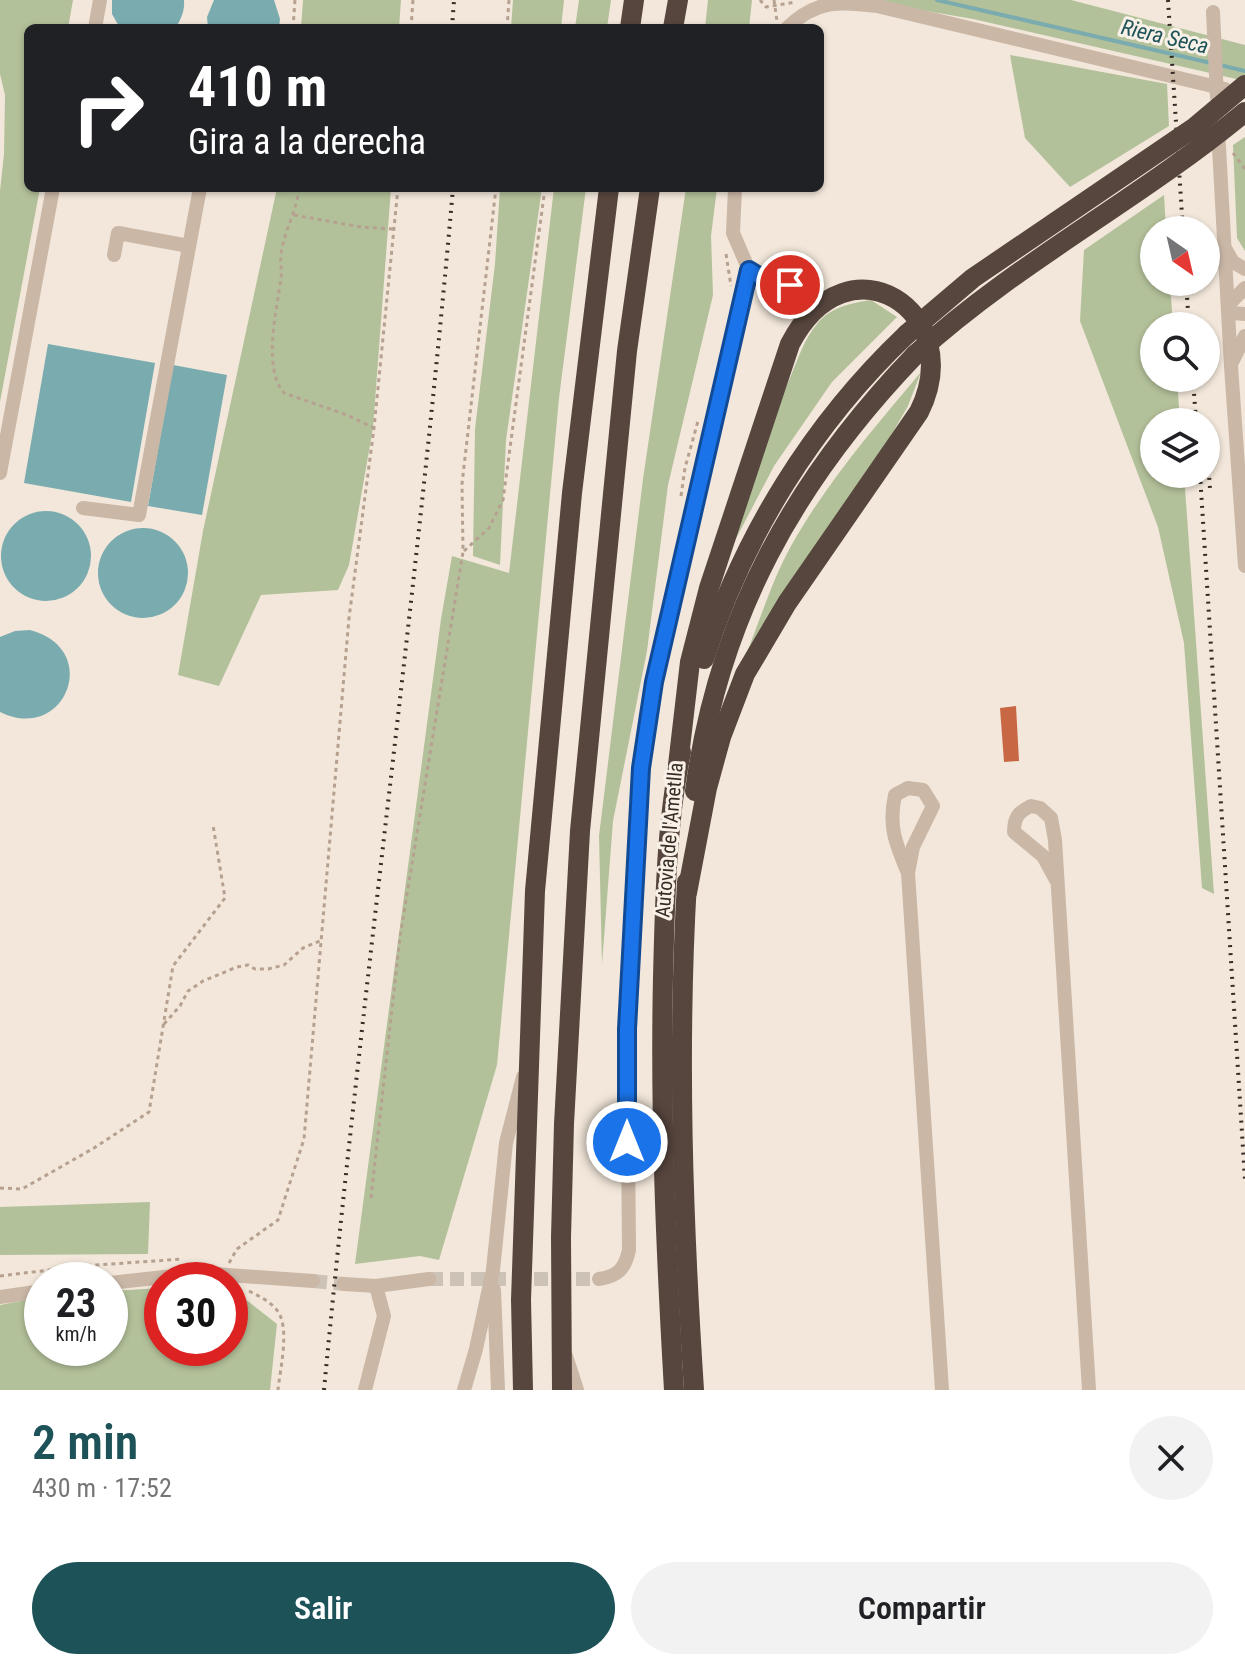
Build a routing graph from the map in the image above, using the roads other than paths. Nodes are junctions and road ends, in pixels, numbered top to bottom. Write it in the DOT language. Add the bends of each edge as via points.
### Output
graph roads {
  1 [pos="100,0"];
  2 [pos="634,0"];
  3 [pos="678,0"];
  4 [pos="1212,6"];
  5 [pos="96,24"];
  6 [pos="631,24"];
  7 [pos="674,24"];
  8 [pos="791,24"];
  9 [pos="1245,85"];
  10 [pos="1245,93"];
  11 [pos="1245,112"];
  12 [pos="52,192"];
  13 [pos="199,192"];
  14 [pos="609,192"];
  15 [pos="649,192"];
  16 [pos="735,192"];
  17 [pos="189,246"];
  18 [pos="1225,246"];
  19 [pos="114,255"];
  20 [pos="1245,269"];
  21 [pos="749,270"];
  22 [pos="1245,288"];
  23 [pos="820,303"];
  24 [pos="1228,306"];
  25 [pos="1245,314"];
  26 [pos="1245,336"];
  27 [pos="1231,366"];
  28 [pos="0,473"];
  29 [pos="83,508"];
  30 [pos="1245,566"];
  31 [pos="678,765"];
  32 [pos="908,873"];
  33 [pos="1056,880"];
  34 [pos="687,893"];
  35 [pos="528,1054"];
  36 [pos="493,1270"];
  37 [pos="429,1279"];
  38 [pos="599,1279"];
  39 [pos="128,1281"];
  40 [pos="313,1281"];
  41 [pos="344,1284"];
  42 [pos="376,1286"];
  43 [pos="24,1294"];
  44 [pos="0,1297"];
  45 [pos="561,1338"];
  46 [pos="365,1390"];
  47 [pos="464,1390"];
  48 [pos="498,1390"];
  49 [pos="523,1390"];
  50 [pos="562,1390"];
  51 [pos="577,1390"];
  52 [pos="674,1390"];
  53 [pos="694,1390"];
  54 [pos="942,1390"];
  55 [pos="1089,1390"];
  1 -- 5 [label="street"];
  2 -- 6 [label="highway"];
  3 -- 7 [label="highway"];
  4 -- 18 [label="street, bridge"];
  8 -- 10 [label="street" via="816,7 843,2 877,6"];
  9 -- 31 [label="highway, bridge" via="1195,127 983,271 907,334 844,401 755,535 711,635"];
  11 -- 34 [label="highway, Autovia de l'Ametlla, bridge" via="999,285 915,355 845,433 785,522 740,616 722,668 705,731"];
  12 -- 28 [label="street"];
  13 -- 17 [label="street"];
  14 -- 35 [label="highway" via="572,493 536,875"];
  15 -- 45 [label="highway" via="627,351 580,831 566,1065"];
  16 -- 21 [label="street" via="733,233"];
  17 -- 19 [label="street" via="118,233"];
  17 -- 29 [label="street" via="139,515"];
  18 -- 20 [label="street" via="1233,262"];
  18 -- 24 [label="street"];
  21 -- 23 [label="street"];
  21 -- 38 [label="street" via="651,697 630,939 629,1250 621,1272"];
  22 -- 24 [label="street"];
  23 -- 31 [label="highway" via="799,326 783,360 709,588 690,662"];
  23 -- 34 [label="highway" via="862,289 896,298 915,316 926,338 930,384 919,412 787,603 745,674 707,788"];
  24 -- 25 [label="street" via="1233,313"];
  24 -- 27 [label="street"];
  26 -- 27 [label="street"];
  27 -- 30 [label="street"];
  31 -- 52 [label="highway" via="665,915 662,1099"];
  32 -- 32 [label="street" via="913,847 933,806 923,790 908,788 895,795 890,816"];
  32 -- 54 [label="street"];
  33 -- 33 [label="street" via="1051,818 1031,806 1020,811 1014,832 1043,856"];
  33 -- 55 [label="street"];
  34 -- 53 [label="highway, Autovia de l'Ametlla" via="683,1165"];
  35 -- 36 [label="street" via="506,1143"];
  35 -- 49 [label="highway"];
  36 -- 47 [label="street"];
  36 -- 48 [label="street"];
  37 -- 42 [label="street"];
  39 -- 40 [label="street" via="200,1273"];
  41 -- 42 [label="street"];
  42 -- 46 [label="street" via="384,1316"];
  43 -- 44 [label="street"];
  45 -- 50 [label="highway"];
  45 -- 51 [label="street"];
}
